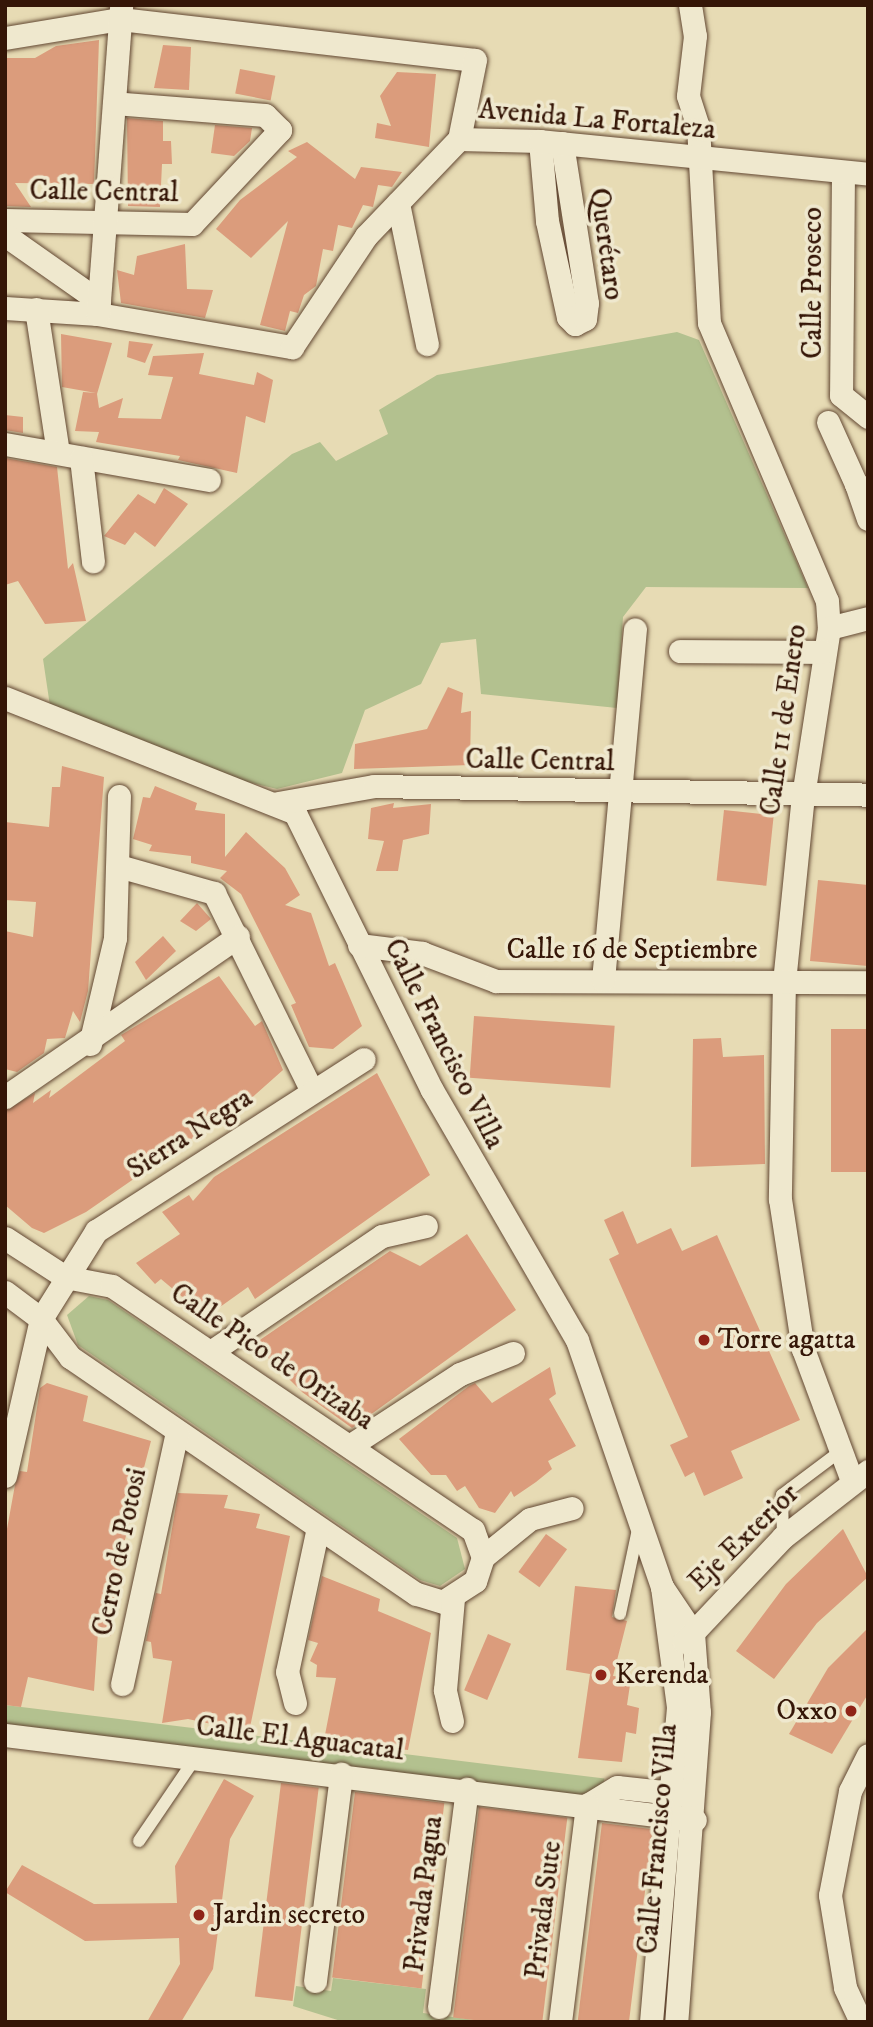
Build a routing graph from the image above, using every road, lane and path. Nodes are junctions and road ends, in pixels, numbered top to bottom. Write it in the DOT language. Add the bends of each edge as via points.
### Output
graph roads {
  1 [pos="691,5"];
  2 [pos="120,12"];
  3 [pos="5,38"];
  4 [pos="114,103"];
  5 [pos="459,139"];
  6 [pos="551,142"];
  7 [pos="700,158"];
  8 [pos="843,172"];
  9 [pos="868,174"];
  10 [pos="398,203"];
  11 [pos="5,220"];
  12 [pos="108,221"];
  13 [pos="5,235"];
  14 [pos="5,308"];
  15 [pos="98,308"];
  16 [pos="36,309"];
  17 [pos="427,344"];
  18 [pos="868,417"];
  19 [pos="828,422"];
  20 [pos="5,444"];
  21 [pos="58,453"];
  22 [pos="81,458"];
  23 [pos="209,480"];
  24 [pos="862,487"];
  25 [pos="868,519"];
  26 [pos="93,561"];
  27 [pos="868,618"];
  28 [pos="829,628"];
  29 [pos="635,629"];
  30 [pos="680,651"];
  31 [pos="824,653"];
  32 [pos="5,698"];
  33 [pos="621,791"];
  34 [pos="803,795"];
  35 [pos="868,795"];
  36 [pos="119,796"];
  37 [pos="278,803"];
  38 [pos="122,867"];
  39 [pos="238,936"];
  40 [pos="359,944"];
  41 [pos="603,980"];
  42 [pos="785,982"];
  43 [pos="868,982"];
  44 [pos="90,1044"];
  45 [pos="365,1059"];
  46 [pos="312,1091"];
  47 [pos="5,1097"];
  48 [pos="426,1226"];
  49 [pos="5,1238"];
  50 [pos="65,1277"];
  51 [pos="5,1292"];
  52 [pos="41,1319"];
  53 [pos="212,1350"];
  54 [pos="513,1353"];
  55 [pos="177,1432"];
  56 [pos="351,1445"];
  57 [pos="838,1453"];
  58 [pos="5,1476"];
  59 [pos="860,1476"];
  60 [pos="572,1508"];
  61 [pos="639,1525"];
  62 [pos="317,1532"];
  63 [pos="783,1537"];
  64 [pos="482,1558"];
  65 [pos="662,1587"];
  66 [pos="453,1599"];
  67 [pos="620,1614"];
  68 [pos="693,1633"];
  69 [pos="669,1657"];
  70 [pos="122,1684"];
  71 [pos="295,1703"];
  72 [pos="452,1721"];
  73 [pos="5,1735"];
  74 [pos="868,1755"];
  75 [pos="196,1756"];
  76 [pos="341,1774"];
  77 [pos="467,1789"];
  78 [pos="686,1795"];
  79 [pos="587,1805"];
  80 [pos="672,1817"];
  81 [pos="695,1820"];
  82 [pos="139,1841"];
  83 [pos="315,1981"];
  84 [pos="439,2007"];
  85 [pos="560,2022"];
  86 [pos="651,2022"];
  87 [pos="676,2022"];
  88 [pos="861,2022"];
  1 -- 7 [label="street" via="695,36 688,96"];
  2 -- 3 [label="street"];
  2 -- 4 [label="street"];
  2 -- 5 [label="street" via="475,60"];
  4 -- 12 [label="street"];
  4 -- 12 [label="street, Calle Central" via="265,116 280,127 200,221"];
  5 -- 6 [label="street, Avenida La Fortaleza"];
  5 -- 10 [label="street, Avenida La Fortaleza"];
  6 -- 6 [label="street, Querétaro" via="547,221 568,317 575,324 585,319 587,303"];
  6 -- 7 [label="street, Avenida La Fortaleza"];
  7 -- 8 [label="street, Avenida La Fortaleza"];
  7 -- 28 [label="street, Calle 11 de Enero" via="709,323 823,582"];
  8 -- 9 [label="street, Avenida La Fortaleza"];
  8 -- 18 [label="street, Calle Proseco" via="841,395"];
  10 -- 15 [label="street, Avenida La Fortaleza" via="366,236 292,346"];
  10 -- 17 [label="street"];
  11 -- 12 [label="street, Calle Central"];
  12 -- 15 [label="street"];
  13 -- 15 [label="street"];
  14 -- 16 [label="street, Avenida La Fortaleza"];
  15 -- 16 [label="street, Avenida La Fortaleza"];
  16 -- 21 [label="street"];
  19 -- 24 [label="street"];
  20 -- 21 [label="street"];
  21 -- 22 [label="street"];
  22 -- 23 [label="street"];
  22 -- 26 [label="street"];
  24 -- 25 [label="street"];
  27 -- 28 [label="street"];
  28 -- 31 [label="street, Calle 11 de Enero"];
  29 -- 33 [label="street"];
  30 -- 31 [label="street"];
  31 -- 34 [label="street, Calle 11 de Enero"];
  32 -- 37 [label="street, Calle Francisco Villa"];
  33 -- 34 [label="street, Calle Central"];
  33 -- 37 [label="street, Calle Central" via="374,786"];
  33 -- 41 [label="street"];
  34 -- 35 [label="street, Calle Central"];
  34 -- 42 [label="street, Calle 11 de Enero"];
  36 -- 38 [label="street"];
  37 -- 40 [label="street, Calle Francisco Villa" via="305,826"];
  38 -- 39 [label="street" via="204,886 221,902"];
  38 -- 44 [label="street" via="115,938"];
  39 -- 44 [label="street"];
  39 -- 46 [label="street"];
  40 -- 41 [label="street, Calle 16 de Septiembre" via="422,953 496,981"];
  40 -- 61 [label="street, Calle Francisco Villa" via="506,1226 577,1340"];
  41 -- 42 [label="street, Calle 16 de Septiembre"];
  42 -- 43 [label="street, Calle 16 de Septiembre"];
  42 -- 57 [label="street, Calle 11 de Enero" via="780,1199 787,1275"];
  44 -- 47 [label="street"];
  45 -- 46 [label="street, Sierra Negra"];
  46 -- 50 [label="street, Sierra Negra" via="96,1231"];
  48 -- 53 [label="street" via="382,1237"];
  49 -- 50 [label="street, Calle Pico de Orizaba"];
  50 -- 52 [label="street, Sierra Negra"];
  50 -- 53 [label="street, Calle Pico de Orizaba" via="112,1286"];
  51 -- 52 [label="street"];
  52 -- 55 [label="street" via="70,1357"];
  52 -- 58 [label="street, Sierra Negra"];
  53 -- 56 [label="street, Calle Pico de Orizaba"];
  54 -- 56 [label="street" via="460,1374"];
  55 -- 62 [label="street"];
  55 -- 70 [label="street, Cerro de Potosi"];
  56 -- 64 [label="street, Calle Pico de Orizaba" via="472,1530"];
  57 -- 59 [label="street, Calle 11 de Enero"];
  57 -- 63 [label="lane" via="782,1495"];
  59 -- 63 [label="street, Eje Exterior"];
  60 -- 64 [label="street" via="530,1519"];
  61 -- 65 [label="street, Calle Francisco Villa"];
  61 -- 67 [label="lane"];
  62 -- 66 [label="street" via="416,1594"];
  62 -- 71 [label="street" via="287,1672"];
  63 -- 68 [label="street, Eje Exterior"];
  64 -- 66 [label="street" via="475,1581"];
  65 -- 68 [label="street, Calle Francisco Villa"];
  65 -- 69 [label="street, Calle Francisco Villa"];
  66 -- 72 [label="street" via="445,1690"];
  68 -- 69 [label="street, Eje Exterior"];
  68 -- 78 [label="street, Calle Francisco Villa"];
  69 -- 78 [label="street, Calle Francisco Villa"];
  73 -- 75 [label="street, Calle El Aguacatal"];
  74 -- 88 [label="street" via="850,1791 830,1895 845,1987"];
  75 -- 76 [label="street, Calle El Aguacatal"];
  75 -- 82 [label="lane"];
  76 -- 77 [label="street, Calle El Aguacatal"];
  76 -- 83 [label="street"];
  77 -- 79 [label="street, Calle El Aguacatal"];
  77 -- 84 [label="street, Privada Pagua"];
  78 -- 79 [label="street" via="617,1787"];
  78 -- 80 [label="street, Calle Francisco Villa"];
  78 -- 81 [label="street, Calle Francisco Villa"];
  79 -- 80 [label="street, Calle El Aguacatal"];
  79 -- 85 [label="street, Privada Sute"];
  80 -- 81 [label="street, Calle El Aguacatal"];
  80 -- 86 [label="street, Calle Francisco Villa"];
  81 -- 87 [label="street, Calle Francisco Villa"];
}
